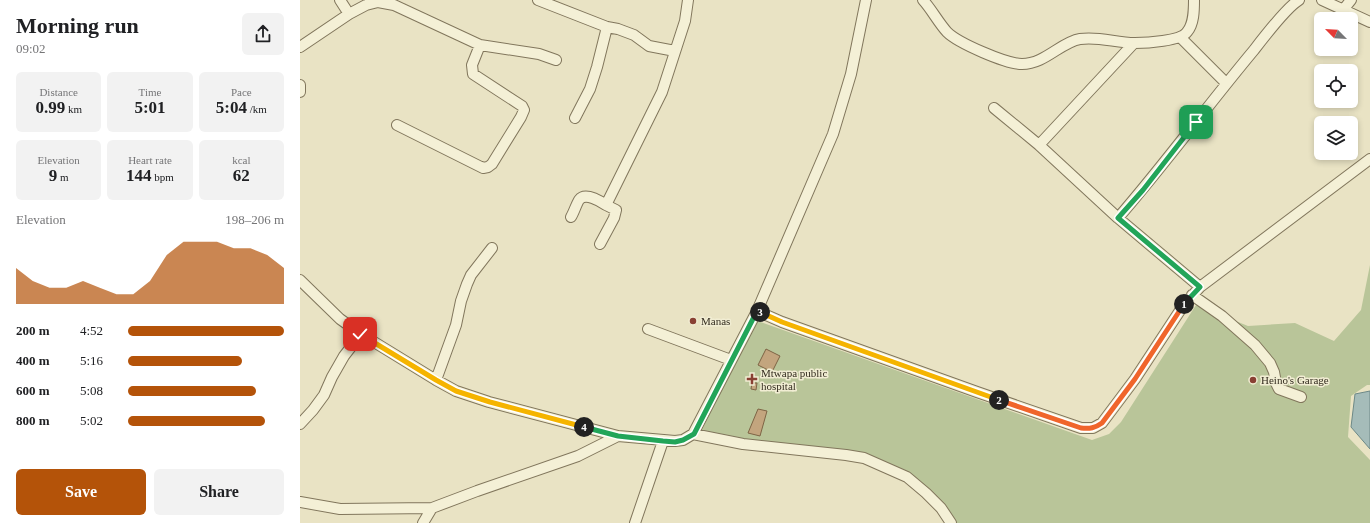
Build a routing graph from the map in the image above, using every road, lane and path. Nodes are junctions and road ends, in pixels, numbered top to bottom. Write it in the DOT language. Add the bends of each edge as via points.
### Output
graph roads {
  1 [pos="340,0"];
  2 [pos="538,0"];
  3 [pos="688,0"];
  4 [pos="866,0"];
  5 [pos="923,0"];
  6 [pos="1194,0"];
  7 [pos="1299,0"];
  8 [pos="1322,0"];
  9 [pos="1351,0"];
  10 [pos="1343,10"];
  11 [pos="349,14"];
  12 [pos="1370,22"];
  13 [pos="607,27"];
  14 [pos="1180,37"];
  15 [pos="1134,43"];
  16 [pos="480,45"];
  17 [pos="300,47"];
  18 [pos="675,51"];
  19 [pos="556,60"];
  20 [pos="1226,84"];
  21 [pos="300,85"];
  22 [pos="300,92"];
  23 [pos="994,108"];
  24 [pos="575,118"];
  25 [pos="396,125"];
  26 [pos="1039,145"];
  27 [pos="1370,159"];
  28 [pos="606,205"];
  29 [pos="571,217"];
  30 [pos="1118,218"];
  31 [pos="600,244"];
  32 [pos="492,248"];
  33 [pos="300,280"];
  34 [pos="1200,287"];
  35 [pos="1192,295"];
  36 [pos="757,311"];
  37 [pos="648,329"];
  38 [pos="360,334"];
  39 [pos="731,360"];
  40 [pos="436,380"];
  41 [pos="1300,397"];
  42 [pos="300,424"];
  43 [pos="694,434"];
  44 [pos="618,436"];
  45 [pos="663,441"];
  46 [pos="300,502"];
  47 [pos="432,508"];
  48 [pos="423,523"];
  49 [pos="635,523"];
  50 [pos="951,523"];
  1 -- 11 [label="street"];
  2 -- 13 [label="street"];
  3 -- 18 [label="street" via="685,21"];
  4 -- 36 [label="street" via="851,74 833,134"];
  5 -- 15 [label="street" via="957,40 995,57 1022,64 1047,57 1079,39"];
  6 -- 14 [label="street" via="1190,28"];
  7 -- 20 [label="street" via="1291,6"];
  8 -- 10 [label="street"];
  9 -- 10 [label="street"];
  10 -- 12 [label="street"];
  11 -- 16 [label="street" via="378,2 394,5"];
  11 -- 17 [label="street"];
  13 -- 18 [label="street" via="634,35 649,46"];
  13 -- 24 [label="street" via="590,89"];
  14 -- 15 [label="street"];
  14 -- 20 [label="street"];
  15 -- 26 [label="street"];
  16 -- 19 [label="street" via="539,54"];
  16 -- 25 [label="street" via="472,65 473,74 522,106 524,110 492,164 484,168"];
  18 -- 28 [label="street" via="662,92"];
  20 -- 30 [label="street"];
  21 -- 22 [label="street"];
  23 -- 26 [label="street"];
  26 -- 30 [label="street"];
  27 -- 34 [label="street"];
  28 -- 29 [label="street" via="587,196 582,197"];
  28 -- 31 [label="street" via="616,210"];
  30 -- 34 [label="street"];
  32 -- 40 [label="street" via="467,284 460,301 456,325"];
  33 -- 38 [label="street" via="340,319"];
  34 -- 35 [label="street"];
  35 -- 36 [label="street" via="1102,423 1087,429 977,392"];
  35 -- 41 [label="street" via="1222,316 1255,345 1270,363 1279,389"];
  36 -- 39 [label="street"];
  37 -- 39 [label="street"];
  38 -- 40 [label="street"];
  38 -- 42 [label="street" via="344,356 324,395"];
  39 -- 43 [label="street"];
  40 -- 44 [label="street" via="467,395"];
  43 -- 45 [label="street" via="675,442"];
  43 -- 50 [label="street" via="743,444 864,458 907,477 941,508"];
  44 -- 45 [label="street"];
  44 -- 47 [label="street" via="578,456"];
  45 -- 49 [label="street"];
  46 -- 47 [label="street" via="340,509"];
  47 -- 48 [label="street"];
}
